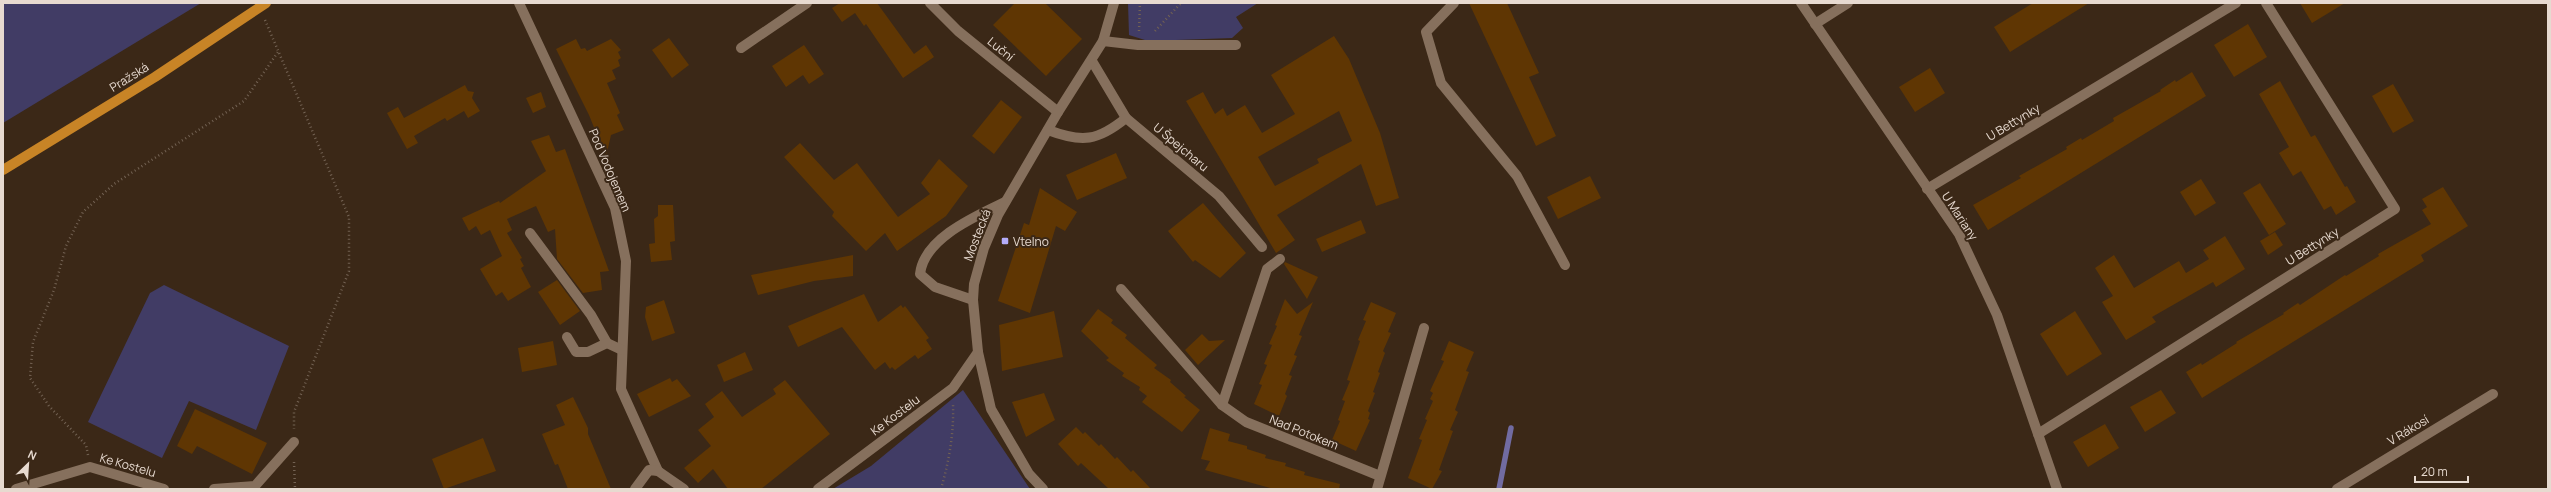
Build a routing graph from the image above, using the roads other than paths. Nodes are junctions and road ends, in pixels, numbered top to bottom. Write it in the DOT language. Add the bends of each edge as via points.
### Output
graph roads {
  1 [pos="519,3"];
  2 [pos="807,3"];
  3 [pos="930,3"];
  4 [pos="1114,3"];
  5 [pos="1454,3"];
  6 [pos="1801,3"];
  7 [pos="1848,3"];
  8 [pos="2236,3"];
  9 [pos="2266,3"];
  10 [pos="263,5"];
  11 [pos="1815,24"];
  12 [pos="1103,41"];
  13 [pos="1236,45"];
  14 [pos="741,48"];
  15 [pos="1092,61"];
  16 [pos="1058,112"];
  17 [pos="1126,118"];
  18 [pos="1048,130"];
  19 [pos="3,170"];
  20 [pos="1927,189"];
  21 [pos="1005,202"];
  22 [pos="530,233"];
  23 [pos="1262,247"];
  24 [pos="1280,259"];
  25 [pos="1565,265"];
  26 [pos="1122,289"];
  27 [pos="973,300"];
  28 [pos="1424,328"];
  29 [pos="567,337"];
  30 [pos="608,343"];
  31 [pos="622,350"];
  32 [pos="978,352"];
  33 [pos="2493,394"];
  34 [pos="1222,405"];
  35 [pos="2038,434"];
  36 [pos="294,442"];
  37 [pos="658,471"];
  38 [pos="1380,476"];
  39 [pos="16,489"];
  40 [pos="164,489"];
  41 [pos="214,489"];
  42 [pos="635,489"];
  43 [pos="684,489"];
  44 [pos="818,489"];
  45 [pos="1043,489"];
  46 [pos="1377,489"];
  47 [pos="2057,489"];
  48 [pos="2337,489"];
  1 -- 31 [label="street, Pod Vodojemem" via="615,208 626,261"];
  2 -- 14 [label="street"];
  3 -- 16 [label="street, Luční" via="958,31"];
  4 -- 12 [label="street, Mostecká"];
  5 -- 25 [label="street" via="1426,32 1441,83 1517,176"];
  6 -- 11 [label="street, U Mariany"];
  7 -- 11 [label="street"];
  8 -- 20 [label="street, U Bettynky"];
  9 -- 35 [label="street, U Bettynky" via="2395,209"];
  10 -- 19 [label="main road, Pražská" via="156,77"];
  11 -- 20 [label="street, U Mariany"];
  12 -- 13 [label="street" via="1138,45"];
  12 -- 15 [label="street, Mostecká"];
  15 -- 16 [label="street, Mostecká"];
  15 -- 17 [label="street, U Špejcharu"];
  16 -- 18 [label="street, Mostecká"];
  17 -- 18 [label="street" via="1098,137 1071,138"];
  17 -- 23 [label="street, U Špejcharu" via="1219,196"];
  18 -- 21 [label="street, Mostecká"];
  20 -- 35 [label="street, U Mariany" via="1959,234 1997,315"];
  21 -- 27 [label="street, Mostecká" via="984,248"];
  21 -- 27 [label="street" via="970,218 929,248 921,265 920,274 935,287"];
  22 -- 30 [label="street" via="591,315"];
  24 -- 34 [label="street" via="1267,269"];
  26 -- 34 [label="street, Nad Potokem"];
  27 -- 32 [label="street, Mostecká"];
  28 -- 38 [label="street"];
  29 -- 30 [label="street" via="576,352 588,352"];
  30 -- 31 [label="street"];
  31 -- 37 [label="street, Pod Vodojemem" via="621,389"];
  32 -- 44 [label="street, Ke Kostelu" via="953,388"];
  32 -- 45 [label="street, Mostecká" via="991,409 1029,474"];
  33 -- 48 [label="street, V Rákosí"];
  34 -- 38 [label="street, Nad Potokem" via="1246,422"];
  35 -- 47 [label="street, U Mariany"];
  36 -- 41 [label="street" via="255,486"];
  37 -- 42 [label="street" via="649,470"];
  37 -- 43 [label="street"];
  38 -- 46 [label="street"];
  39 -- 40 [label="street, Ke Kostelu" via="90,467"];
}
